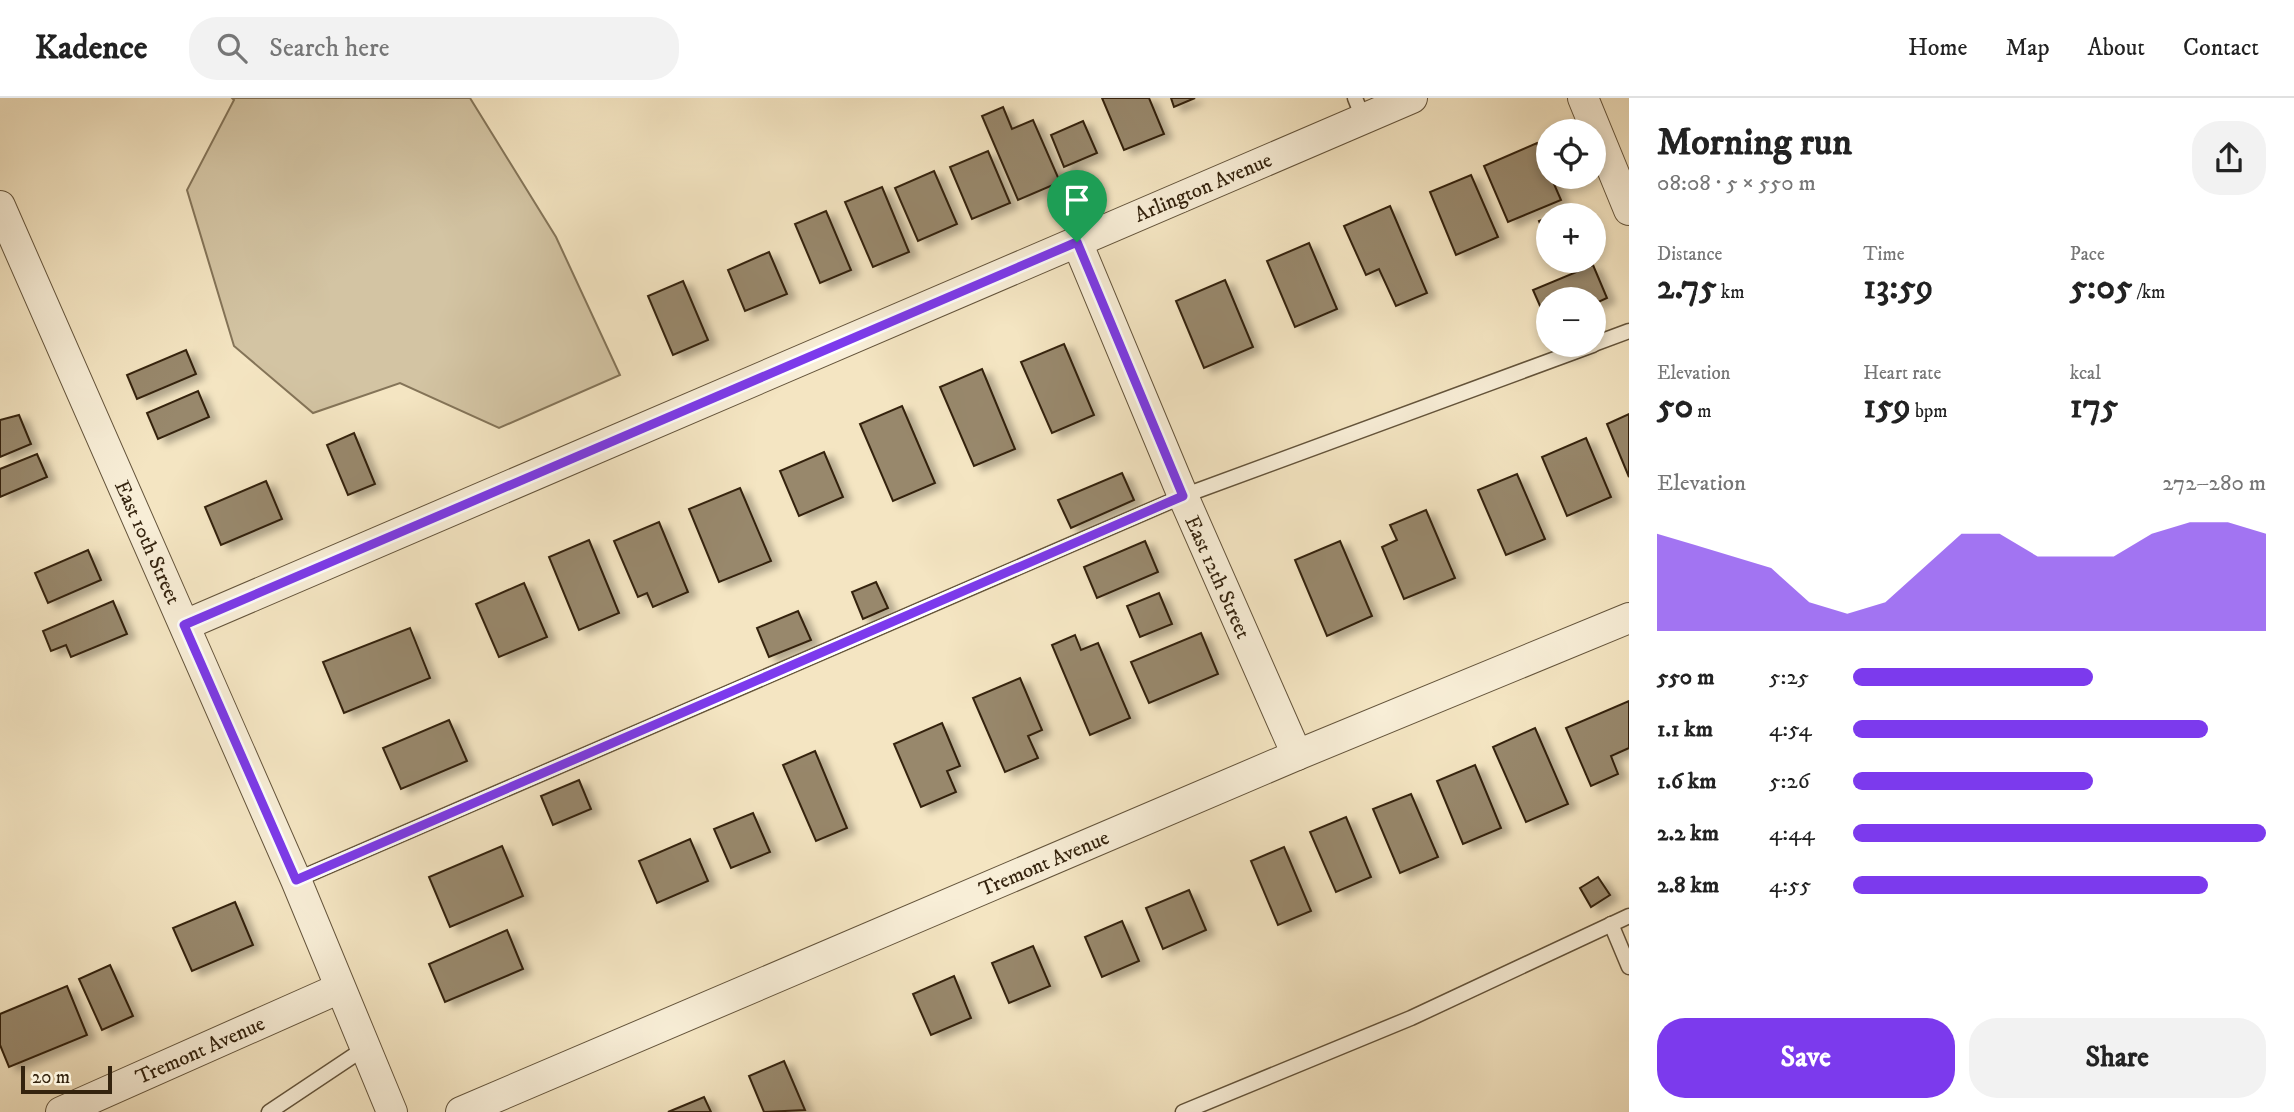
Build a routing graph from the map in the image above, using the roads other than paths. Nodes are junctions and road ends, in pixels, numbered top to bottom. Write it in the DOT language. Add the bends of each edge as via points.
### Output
graph roads {
  1 [pos="1412,98"];
  2 [pos="1583,98"];
  3 [pos="1359,108"];
  4 [pos="1629,210"];
  5 [pos="2,215"];
  6 [pos="1077,242"];
  7 [pos="1629,331"];
  8 [pos="1606,339"];
  9 [pos="1558,357"];
  10 [pos="1183,496"];
  11 [pos="1629,618"];
  12 [pos="184,625"];
  13 [pos="1297,755"];
  14 [pos="296,880"];
  15 [pos="1629,916"];
  16 [pos="1611,924"];
  17 [pos="1629,967"];
  18 [pos="340,988"];
  19 [pos="365,1048"];
  20 [pos="61,1112"];
  21 [pos="269,1112"];
  22 [pos="392,1112"];
  23 [pos="461,1112"];
  24 [pos="1183,1112"];
  1 -- 3 [label="street, Arlington Avenue"];
  2 -- 4 [label="street"];
  3 -- 6 [label="street, Arlington Avenue"];
  5 -- 12 [label="street, East 10th Street"];
  6 -- 10 [label="street, East 12th Street"];
  6 -- 12 [label="street, Arlington Avenue"];
  7 -- 8 [label="lane"];
  9 -- 10 [label="lane"];
  10 -- 13 [label="street, East 12th Street"];
  10 -- 14 [label="lane"];
  11 -- 13 [label="street, Tremont Avenue"];
  12 -- 14 [label="street, East 10th Street"];
  13 -- 23 [label="street, Tremont Avenue"];
  14 -- 18 [label="street, East 10th Street"];
  15 -- 16 [label="lane"];
  16 -- 17 [label="lane"];
  16 -- 24 [label="lane" via="1411,1018"];
  18 -- 19 [label="street, East 10th Street"];
  18 -- 20 [label="street, Tremont Avenue"];
  19 -- 21 [label="lane"];
  19 -- 22 [label="street, East 10th Street"];
}
